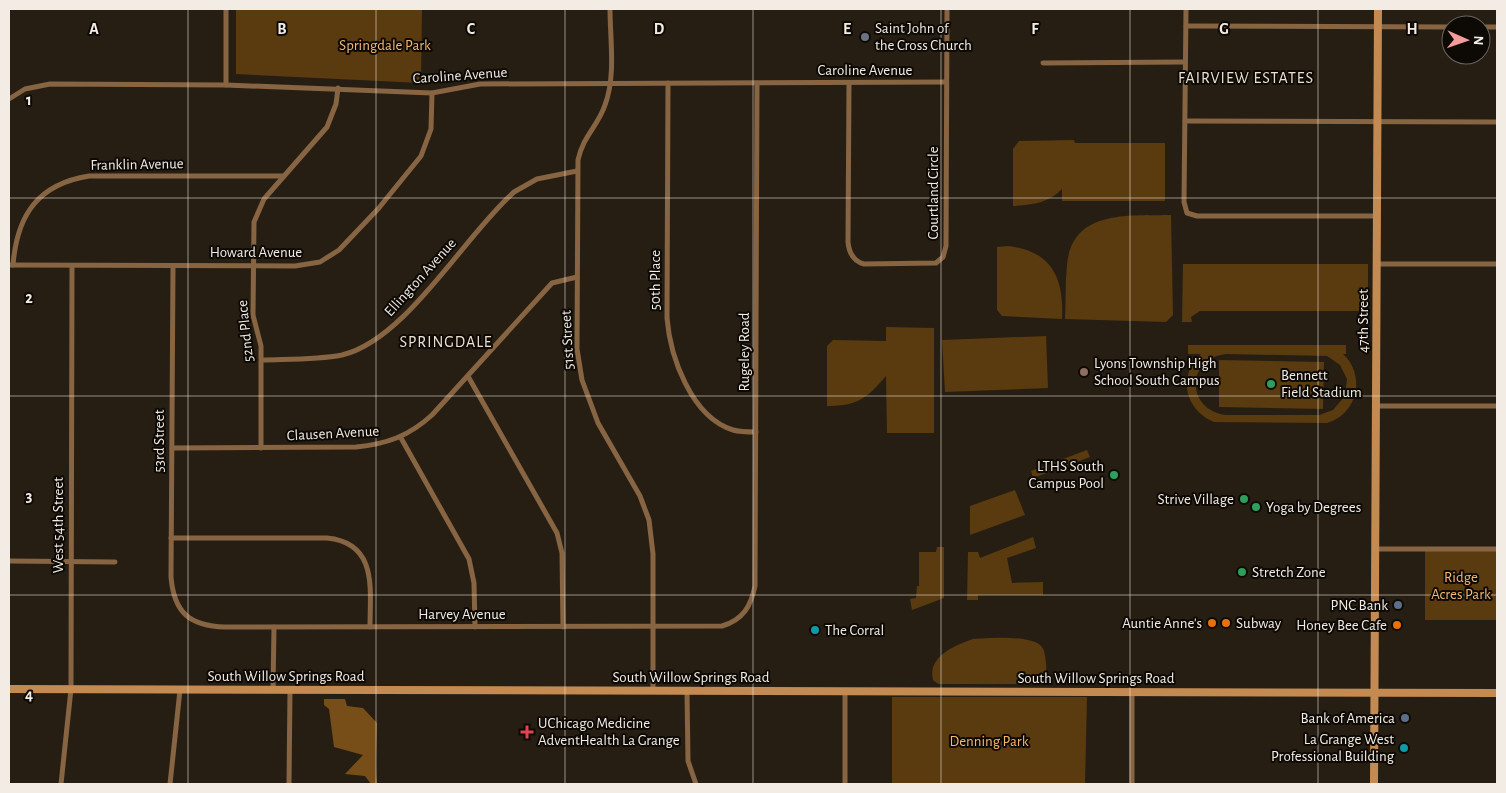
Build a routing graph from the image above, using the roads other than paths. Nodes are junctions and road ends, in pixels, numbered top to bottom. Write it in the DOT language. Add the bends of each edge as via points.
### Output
graph roads {
  1 [pos="226,9"];
  2 [pos="610,9"];
  3 [pos="947,9"];
  4 [pos="1186,9"];
  5 [pos="1378,9"];
  6 [pos="1186,26"];
  7 [pos="1378,26"];
  8 [pos="1441,27"];
  9 [pos="1185,62"];
  10 [pos="1043,63"];
  11 [pos="610,82"];
  12 [pos="946,82"];
  13 [pos="668,83"];
  14 [pos="849,83"];
  15 [pos="757,84"];
  16 [pos="226,85"];
  17 [pos="338,88"];
  18 [pos="432,93"];
  19 [pos="9,99"];
  20 [pos="1186,121"];
  21 [pos="1377,122"];
  22 [pos="1497,122"];
  23 [pos="577,172"];
  24 [pos="284,176"];
  25 [pos="1377,216"];
  26 [pos="1376,264"];
  27 [pos="1497,264"];
  28 [pos="11,265"];
  29 [pos="253,265"];
  30 [pos="72,266"];
  31 [pos="173,266"];
  32 [pos="577,277"];
  33 [pos="262,360"];
  34 [pos="469,378"];
  35 [pos="1376,406"];
  36 [pos="1497,406"];
  37 [pos="756,432"];
  38 [pos="401,438"];
  39 [pos="172,448"];
  40 [pos="261,448"];
  41 [pos="172,538"];
  42 [pos="1375,548"];
  43 [pos="1497,549"];
  44 [pos="70,561"];
  45 [pos="9,562"];
  46 [pos="115,562"];
  47 [pos="184,614"];
  48 [pos="741,617"];
  49 [pos="274,627"];
  50 [pos="370,627"];
  51 [pos="475,627"];
  52 [pos="563,627"];
  53 [pos="653,627"];
  54 [pos="9,689"];
  55 [pos="70,690"];
  56 [pos="180,690"];
  57 [pos="273,690"];
  58 [pos="290,690"];
  59 [pos="653,691"];
  60 [pos="688,691"];
  61 [pos="845,692"];
  62 [pos="1132,692"];
  63 [pos="1374,693"];
  64 [pos="1497,693"];
  65 [pos="61,784"];
  66 [pos="170,784"];
  67 [pos="289,784"];
  68 [pos="696,784"];
  69 [pos="845,784"];
  70 [pos="1132,784"];
  71 [pos="1374,784"];
  1 -- 16 [label="street"];
  2 -- 11 [label="street, 51st Street"];
  3 -- 12 [label="street, Courtland Circle"];
  4 -- 6 [label="street"];
  5 -- 7 [label="street, 47th Street"];
  6 -- 7 [label="street"];
  6 -- 9 [label="street"];
  7 -- 8 [label="street"];
  7 -- 21 [label="street, 47th Street"];
  9 -- 10 [label="street"];
  9 -- 20 [label="street"];
  11 -- 13 [label="street, Caroline Avenue"];
  11 -- 18 [label="street, Caroline Avenue" via="480,84"];
  11 -- 23 [label="street, 51st Street" via="602,113 582,142"];
  12 -- 14 [label="street, Caroline Avenue"];
  12 -- 14 [label="street, Courtland Circle" via="946,246 943,257 930,264 864,264 851,255 848,242"];
  13 -- 15 [label="street, Caroline Avenue"];
  13 -- 37 [label="street, 50th Place" via="667,318 671,350 690,393 714,418 732,430"];
  14 -- 15 [label="street, Caroline Avenue"];
  15 -- 37 [label="street, Rugeley Road"];
  16 -- 17 [label="street, Caroline Avenue"];
  16 -- 19 [label="street, Caroline Avenue" via="50,84 25,89"];
  17 -- 18 [label="street, Caroline Avenue"];
  17 -- 24 [label="street, 52nd Place" via="327,127"];
  18 -- 29 [label="street, Howard Avenue" via="431,129 421,156 339,250 307,265"];
  20 -- 21 [label="street"];
  20 -- 25 [label="street" via="1184,202 1187,213 1197,216"];
  21 -- 22 [label="street"];
  21 -- 25 [label="street, 47th Street"];
  23 -- 32 [label="street, 51st Street"];
  23 -- 33 [label="street, Ellington Avenue" via="537,180 514,192 401,319 369,343 322,358"];
  24 -- 28 [label="street, Franklin Avenue" via="77,178 51,189 31,207 18,232"];
  24 -- 29 [label="street, 52nd Place" via="264,199 258,212 253,235"];
  25 -- 26 [label="street, 47th Street"];
  26 -- 27 [label="street"];
  26 -- 35 [label="street, 47th Street"];
  28 -- 30 [label="street, Howard Avenue"];
  29 -- 31 [label="street, Howard Avenue"];
  29 -- 33 [label="street, 52nd Place" via="253,315"];
  30 -- 31 [label="street, Howard Avenue"];
  30 -- 44 [label="street, West 54th Street"];
  31 -- 39 [label="street, 53rd Street"];
  32 -- 34 [label="street, Clausen Avenue" via="552,283"];
  32 -- 53 [label="street, 51st Street" via="577,349 582,380 598,423 640,496 649,520 653,547"];
  33 -- 40 [label="street, 52nd Place"];
  34 -- 38 [label="street, Clausen Avenue" via="432,415"];
  34 -- 52 [label="street" via="557,533 562,553"];
  35 -- 36 [label="street"];
  35 -- 42 [label="street, 47th Street"];
  37 -- 48 [label="street, Rugeley Road" via="755,586 750,604"];
  38 -- 40 [label="street, Clausen Avenue" via="380,445 356,447"];
  38 -- 51 [label="street" via="468,560 474,583"];
  39 -- 40 [label="street, Clausen Avenue"];
  39 -- 41 [label="street, 53rd Street"];
  41 -- 47 [label="street, 53rd Street" via="172,586 176,602"];
  41 -- 50 [label="street" via="327,538 347,542 360,553 368,568"];
  42 -- 43 [label="street"];
  42 -- 63 [label="street, 47th Street"];
  44 -- 45 [label="street"];
  44 -- 46 [label="street"];
  44 -- 55 [label="street, West 54th Street"];
  47 -- 49 [label="street, Harvey Avenue" via="197,623 214,627"];
  48 -- 53 [label="street, Harvey Avenue" via="722,626"];
  49 -- 50 [label="street, Harvey Avenue"];
  49 -- 57 [label="street"];
  50 -- 51 [label="street, Harvey Avenue"];
  51 -- 52 [label="street, Harvey Avenue"];
  52 -- 53 [label="street, Harvey Avenue"];
  53 -- 59 [label="street, 51st Street"];
  54 -- 55 [label="street, South Willow Springs Road"];
  55 -- 56 [label="street, South Willow Springs Road"];
  55 -- 65 [label="street, West 54th Street"];
  56 -- 57 [label="street, South Willow Springs Road"];
  56 -- 66 [label="street"];
  57 -- 58 [label="street, South Willow Springs Road"];
  58 -- 59 [label="street, South Willow Springs Road"];
  58 -- 67 [label="street"];
  59 -- 60 [label="street, South Willow Springs Road"];
  60 -- 61 [label="street, South Willow Springs Road"];
  60 -- 68 [label="street" via="688,761"];
  61 -- 62 [label="street, South Willow Springs Road"];
  61 -- 69 [label="street"];
  62 -- 63 [label="street, South Willow Springs Road"];
  62 -- 70 [label="street"];
  63 -- 64 [label="street, South Willow Springs Road"];
  63 -- 71 [label="street, 47th Street"];
}
